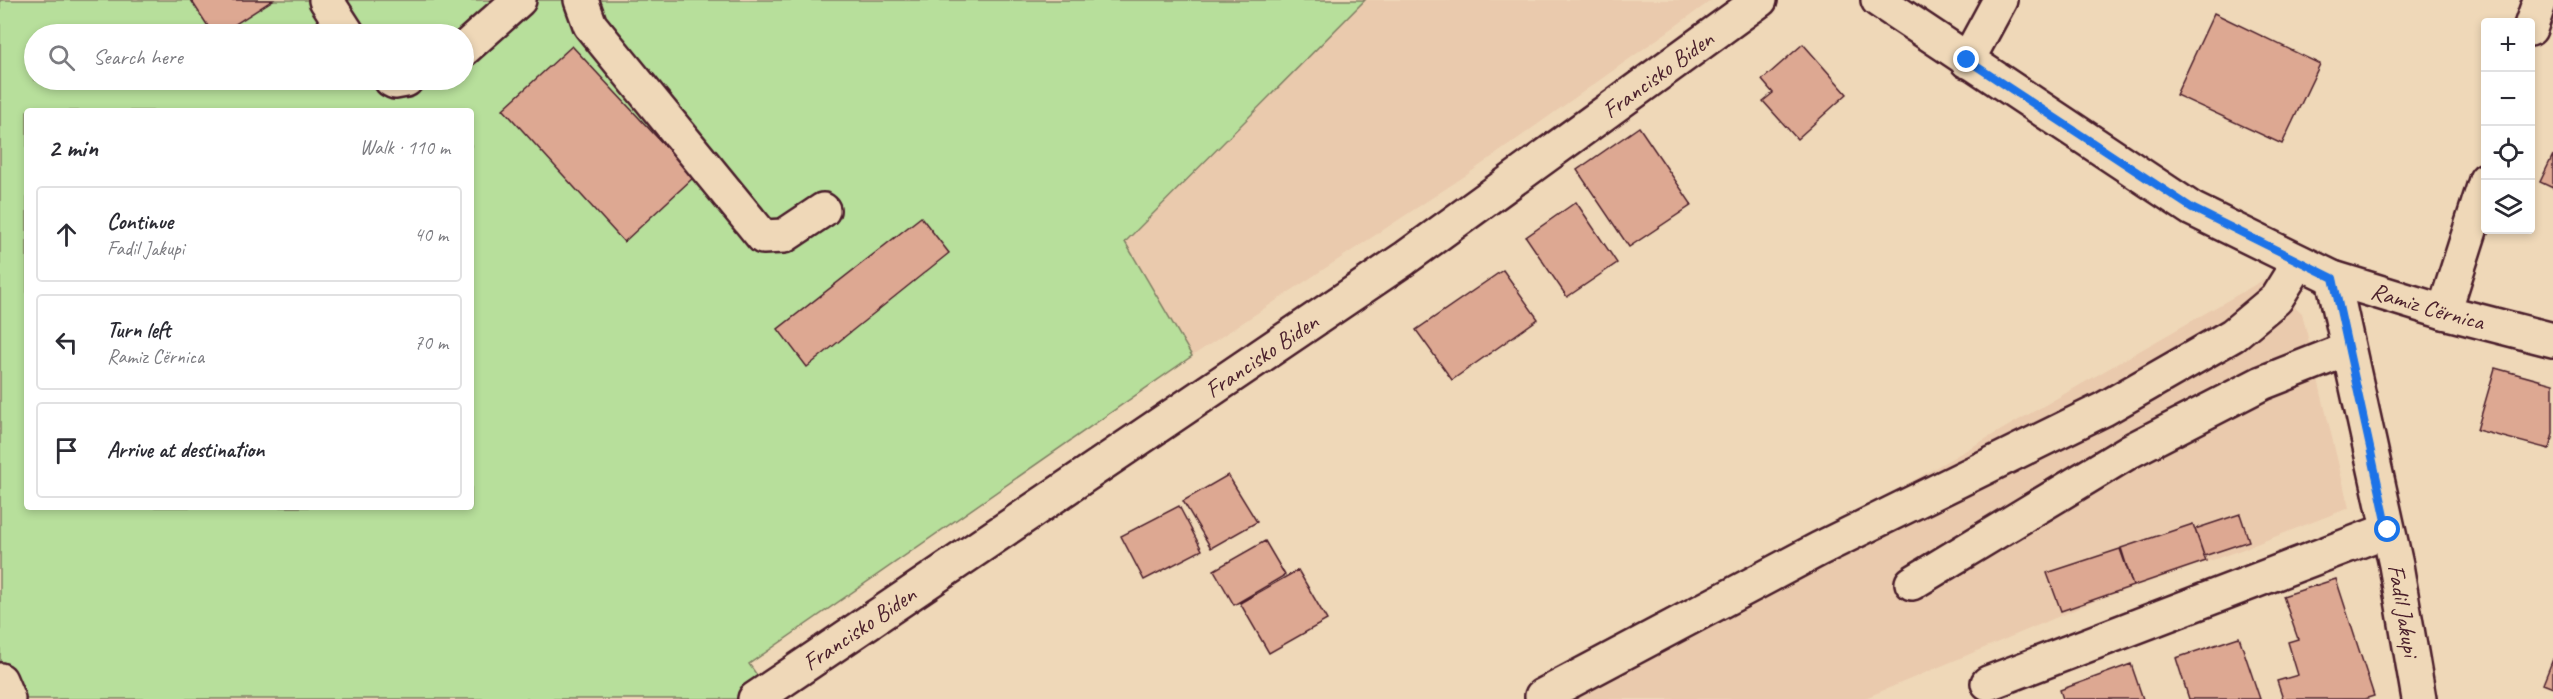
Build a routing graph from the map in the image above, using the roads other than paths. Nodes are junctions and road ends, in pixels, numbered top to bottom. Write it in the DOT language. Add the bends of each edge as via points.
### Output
graph roads {
  1 [pos="326,0"];
  2 [pos="519,0"];
  3 [pos="581,0"];
  4 [pos="1760,0"];
  5 [pos="1878,0"];
  6 [pos="2000,0"];
  7 [pos="2540,0"];
  8 [pos="2534,18"];
  9 [pos="342,24"];
  10 [pos="474,40"];
  11 [pos="1967,60"];
  12 [pos="2481,196"];
  13 [pos="823,210"];
  14 [pos="2299,262"];
  15 [pos="2333,278"];
  16 [pos="2444,312"];
  17 [pos="2553,340"];
  18 [pos="2348,349"];
  19 [pos="2388,530"];
  20 [pos="1912,583"];
  21 [pos="0,681"];
  22 [pos="1988,683"];
  23 [pos="1542,696"];
  24 [pos="8,699"];
  25 [pos="755,699"];
  26 [pos="2419,699"];
  1 -- 9 [label="street"];
  2 -- 10 [label="street"];
  3 -- 13 [label="street" via="590,25 763,237 784,236"];
  4 -- 25 [label="street, Francisko Biden" via="1404,259"];
  5 -- 11 [label="street, Ramiz Cërnica"];
  6 -- 11 [label="street"];
  7 -- 8 [label="street"];
  11 -- 14 [label="street, Ramiz Cërnica" via="2192,208"];
  12 -- 16 [label="street"];
  14 -- 15 [label="street, Ramiz Cërnica"];
  14 -- 23 [label="street" via="2277,299 2233,335 2104,409 1819,549"];
  15 -- 16 [label="street, Ramiz Cërnica"];
  15 -- 18 [label="street, Fadil Jakupi"];
  16 -- 17 [label="street, Ramiz Cërnica"];
  18 -- 19 [label="street, Fadil Jakupi"];
  18 -- 20 [label="street" via="2262,383 2130,451"];
  19 -- 22 [label="street"];
  19 -- 26 [label="street, Fadil Jakupi"];
  21 -- 24 [label="street"];
}
